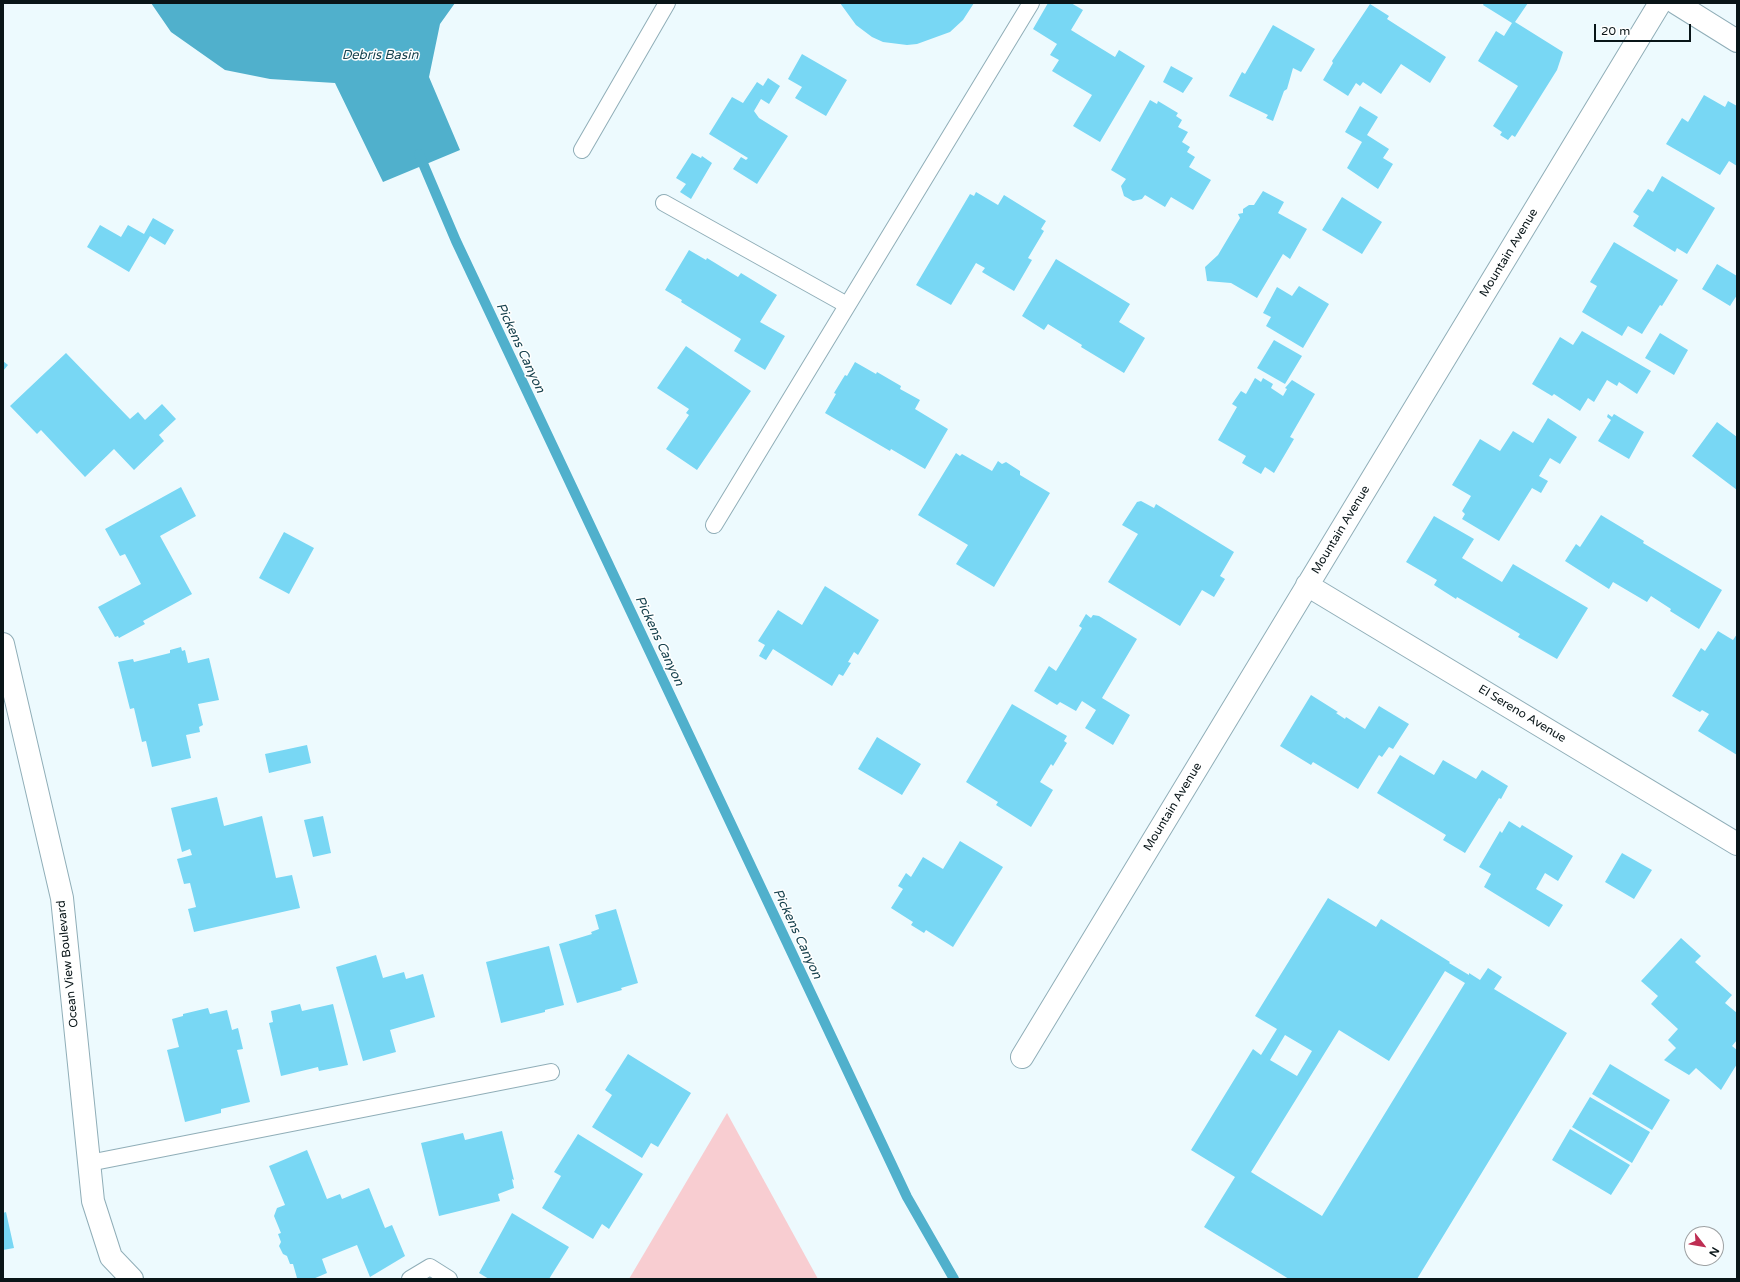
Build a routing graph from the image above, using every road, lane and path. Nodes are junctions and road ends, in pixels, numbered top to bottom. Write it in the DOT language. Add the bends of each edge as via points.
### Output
graph roads {
  1 [pos="667,3"];
  2 [pos="1031,3"];
  3 [pos="1660,3"];
  4 [pos="1676,3"];
  5 [pos="1737,41"];
  6 [pos="582,150"];
  7 [pos="664,203"];
  8 [pos="847,305"];
  9 [pos="714,525"];
  10 [pos="1307,585"];
  11 [pos="3,644"];
  12 [pos="1737,844"];
  13 [pos="1022,1057"];
  14 [pos="551,1072"];
  15 [pos="89,1163"];
  16 [pos="132,1279"];
  17 [pos="410,1279"];
  18 [pos="449,1279"];
  1 -- 6 [label="lane"];
  2 -- 8 [label="lane"];
  3 -- 10 [label="street, Mountain Avenue"];
  4 -- 5 [label="street"];
  7 -- 8 [label="lane"];
  8 -- 9 [label="lane"];
  10 -- 12 [label="street, El Sereno Avenue"];
  10 -- 13 [label="street, Mountain Avenue"];
  11 -- 15 [label="street, Ocean View Boulevard" via="62,898"];
  14 -- 15 [label="lane"];
  15 -- 16 [label="street, Ocean View Boulevard" via="93,1201 111,1257"];
  17 -- 18 [label="lane" via="430,1267"];
}
